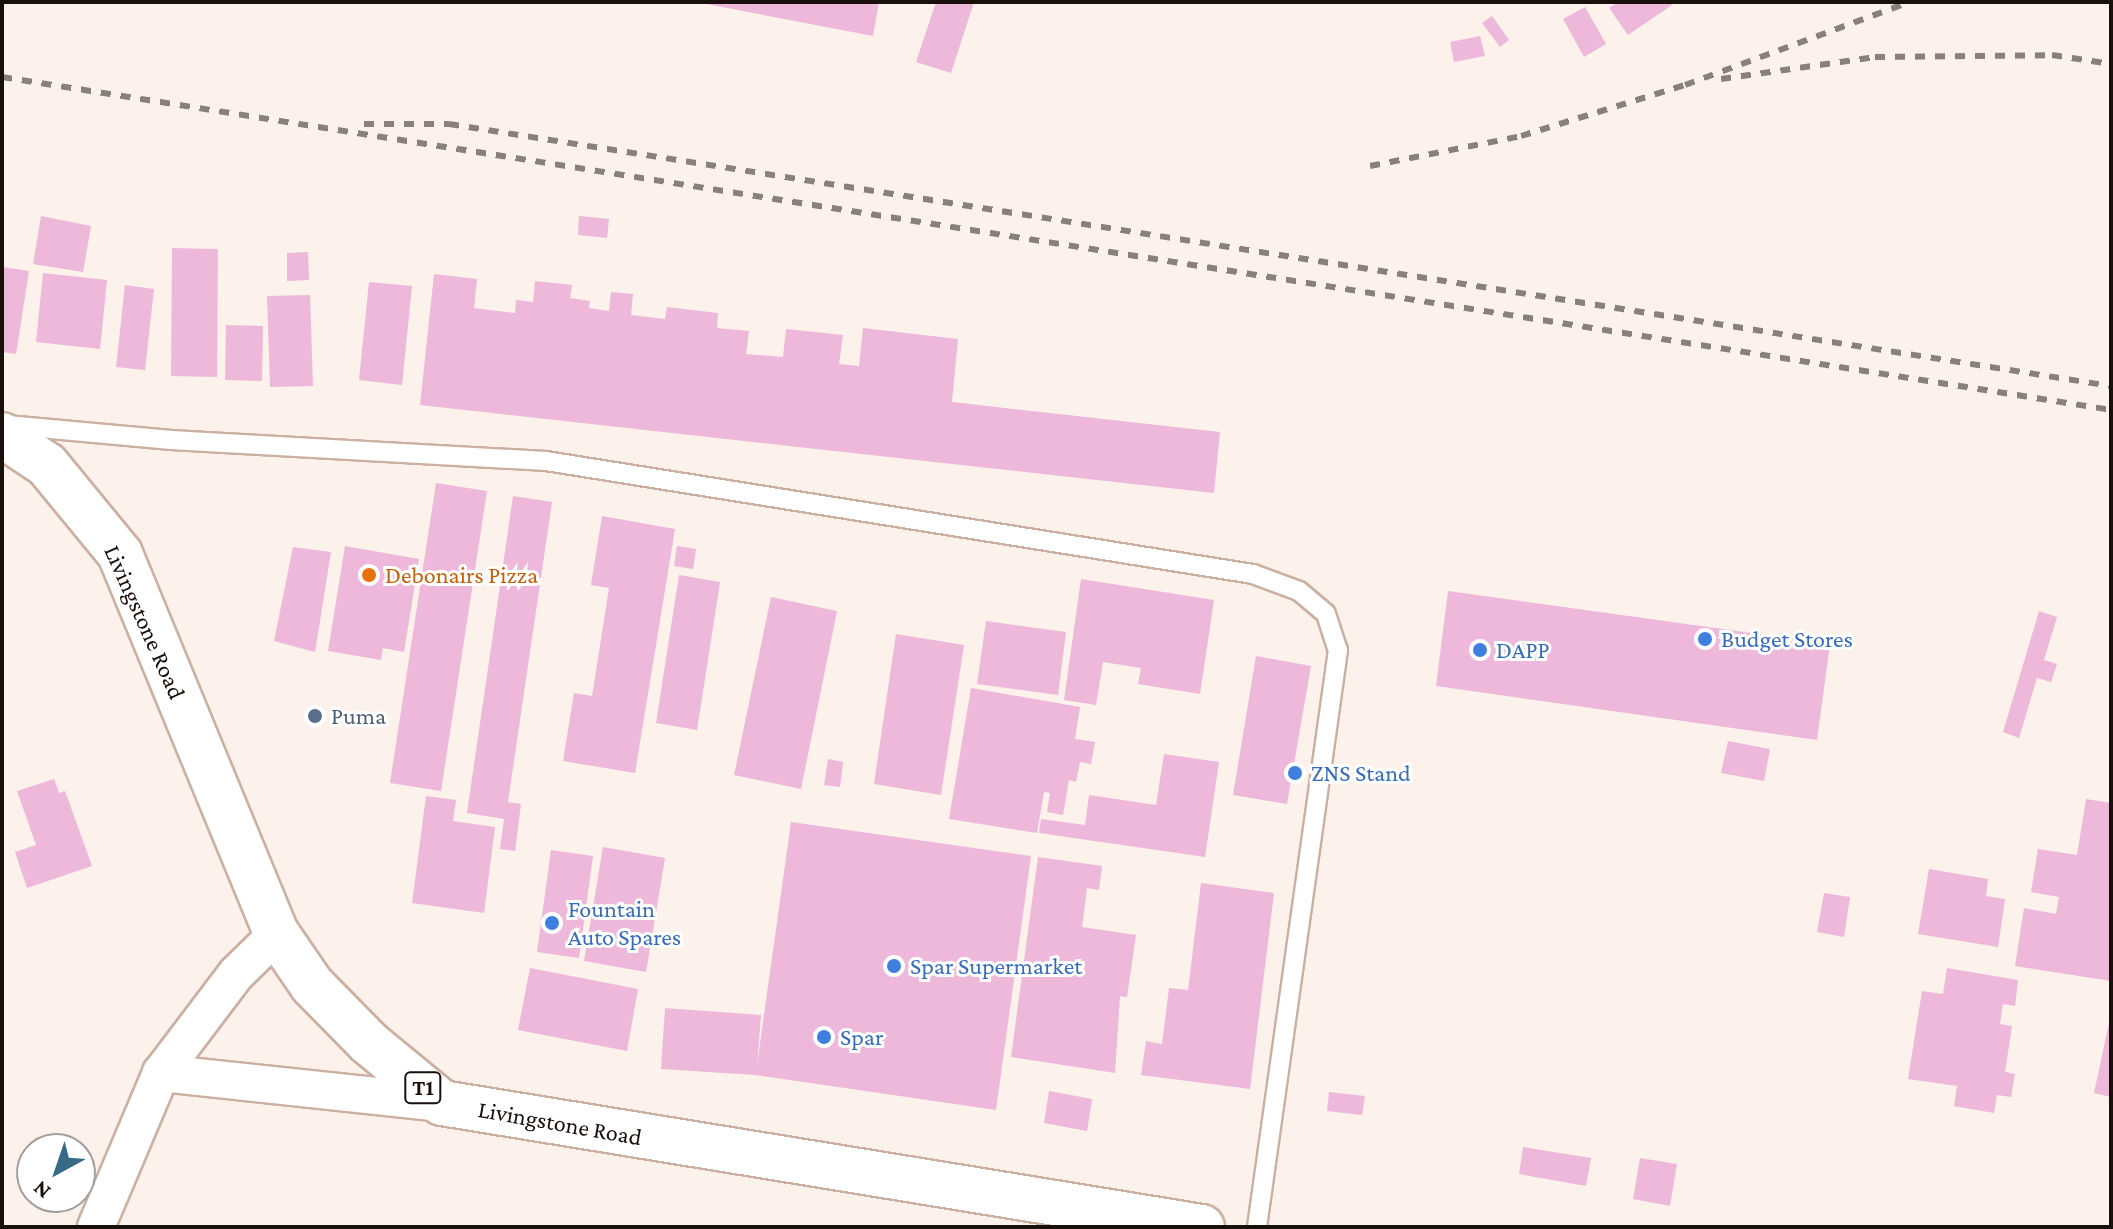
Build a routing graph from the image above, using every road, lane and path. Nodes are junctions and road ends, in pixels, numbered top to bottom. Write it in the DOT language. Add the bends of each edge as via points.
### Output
graph roads {
  1 [pos="2,424"];
  2 [pos="2,435"];
  3 [pos="277,934"];
  4 [pos="161,1073"];
  5 [pos="442,1103"];
  6 [pos="1092,1219"];
  7 [pos="96,1227"];
  8 [pos="1202,1227"];
  9 [pos="1257,1227"];
  1 -- 9 [label="lane" via="171,440 546,461 1253,574 1299,591 1326,614 1338,650"];
  2 -- 3 [label="highway, Livingstone Road / T1" via="47,465 120,554"];
  3 -- 4 [label="street" via="236,974"];
  3 -- 5 [label="highway, Livingstone Road / T1" via="312,985 369,1043"];
  4 -- 5 [label="street"];
  4 -- 7 [label="street"];
  5 -- 6 [label="highway, Livingstone Road / T1"];
  6 -- 8 [label="highway, Livingstone Road / T1"];
}
